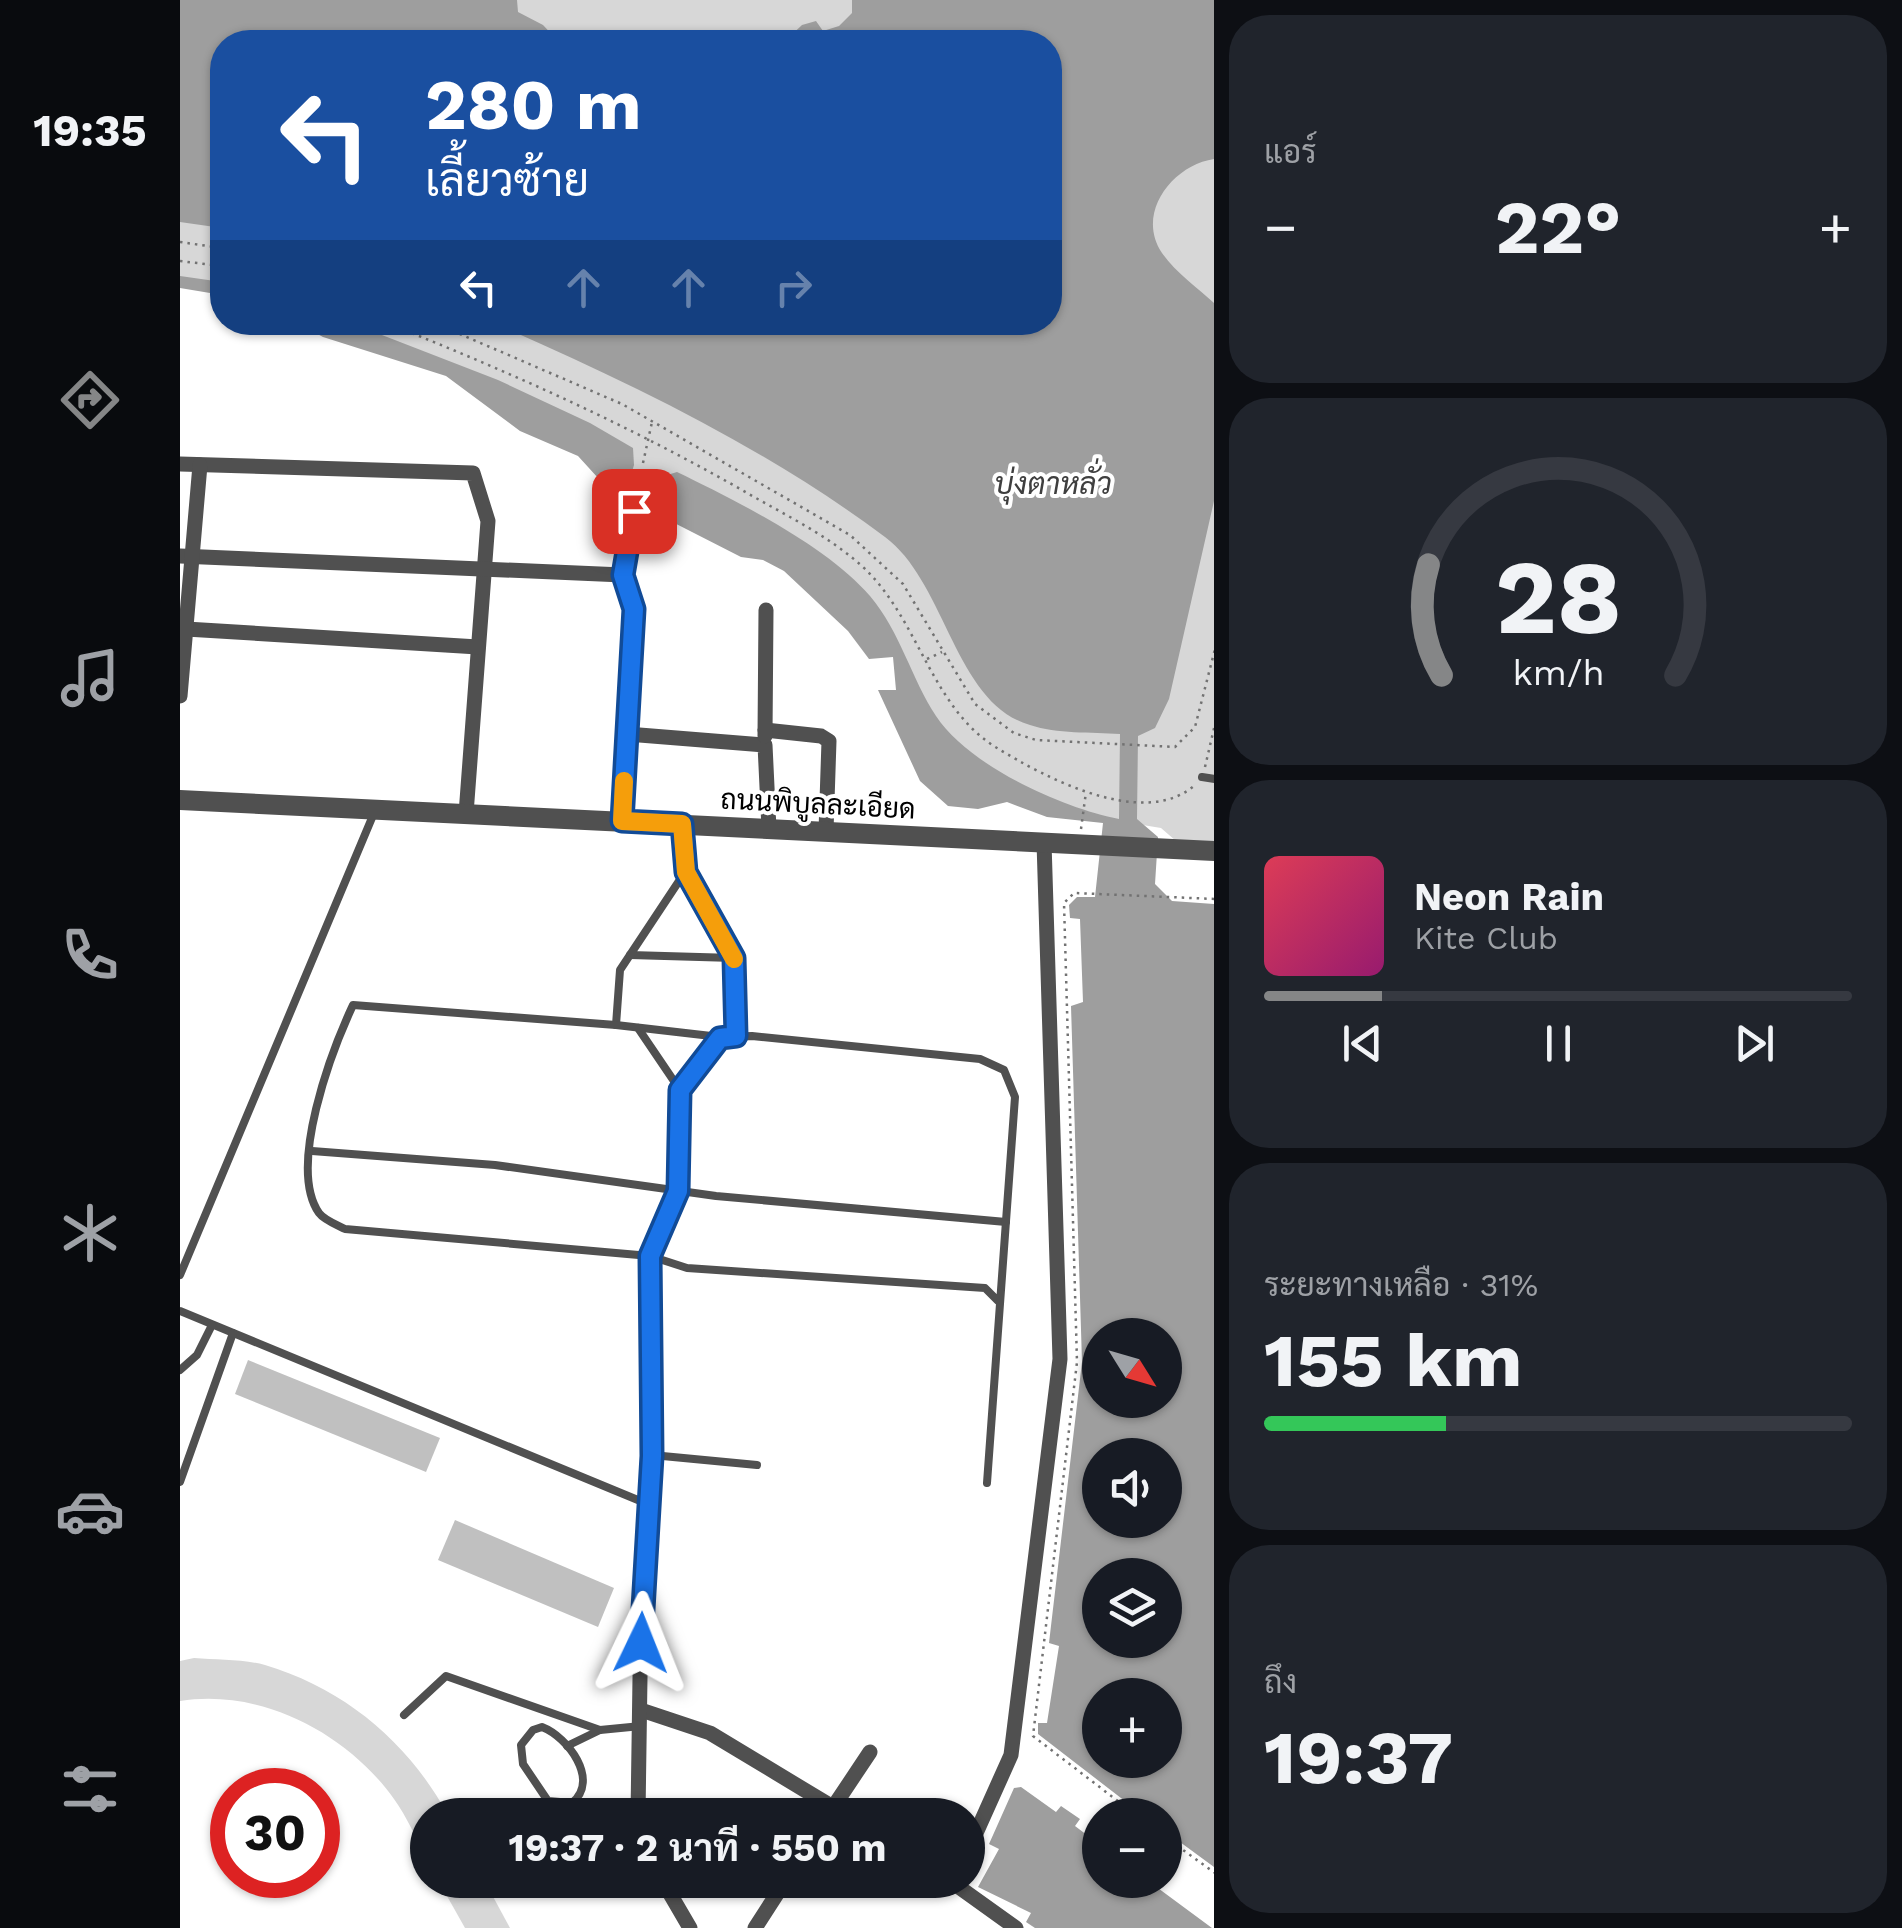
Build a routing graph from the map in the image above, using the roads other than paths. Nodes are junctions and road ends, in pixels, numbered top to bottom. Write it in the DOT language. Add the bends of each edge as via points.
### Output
graph roads {
  1 [pos="180,464"];
  2 [pos="200,465"];
  3 [pos="640,479"];
  4 [pos="186,556"];
  5 [pos="484,569"];
  6 [pos="623,575"];
  7 [pos="766,610"];
  8 [pos="184,626"];
  9 [pos="478,647"];
  10 [pos="180,696"];
  11 [pos="627,734"];
  12 [pos="765,738"];
  13 [pos="1202,778"];
  14 [pos="1214,778"];
  15 [pos="180,800"];
  16 [pos="374,813"];
  17 [pos="466,814"];
  18 [pos="622,821"];
  19 [pos="682,824"];
  20 [pos="769,828"];
  21 [pos="826,832"];
  22 [pos="1044,842"];
  23 [pos="1214,852"];
  24 [pos="686,872"];
  25 [pos="630,955"];
  26 [pos="734,958"];
  27 [pos="616,1025"];
  28 [pos="638,1028"];
  29 [pos="736,1036"];
  30 [pos="720,1038"];
  31 [pos="680,1090"];
  32 [pos="312,1151"];
  33 [pos="678,1191"];
  34 [pos="1006,1222"];
  35 [pos="650,1256"];
  36 [pos="180,1274"];
  37 [pos="998,1301"];
  38 [pos="180,1312"];
  39 [pos="212,1324"];
  40 [pos="233,1333"];
  41 [pos="180,1370"];
  42 [pos="652,1456"];
  43 [pos="757,1465"];
  44 [pos="181,1476"];
  45 [pos="986,1483"];
  46 [pos="650,1505"];
  47 [pos="641,1609"];
  48 [pos="404,1715"];
  49 [pos="641,1718"];
  50 [pos="600,1730"];
  51 [pos="567,1746"];
  52 [pos="870,1752"];
  53 [pos="639,1798"];
  54 [pos="813,1798"];
  55 [pos="844,1798"];
  56 [pos="985,1813"];
  57 [pos="672,1898"];
  58 [pos="774,1898"];
  59 [pos="975,1898"];
  60 [pos="690,1928"];
  61 [pos="755,1928"];
  62 [pos="1016,1928"];
  1 -- 2 [label="street"];
  2 -- 4 [label="street"];
  2 -- 5 [label="street" via="473,474 488,520"];
  3 -- 6 [label="street"];
  4 -- 5 [label="street"];
  4 -- 8 [label="street"];
  5 -- 6 [label="street"];
  5 -- 9 [label="street"];
  6 -- 11 [label="street" via="634,609"];
  7 -- 12 [label="street"];
  8 -- 9 [label="street"];
  8 -- 10 [label="street"];
  9 -- 17 [label="street"];
  11 -- 12 [label="street"];
  11 -- 18 [label="street"];
  12 -- 20 [label="street"];
  12 -- 21 [label="street" via="830,741"];
  13 -- 14 [label="lane"];
  15 -- 16 [label="street, ถนนพิบูลละเอียด"];
  16 -- 17 [label="street, ถนนพิบูลละเอียด"];
  16 -- 36 [label="lane"];
  17 -- 18 [label="street, ถนนพิบูลละเอียด"];
  18 -- 19 [label="street, ถนนพิบูลละเอียด"];
  19 -- 20 [label="street, ถนนพิบูลละเอียด"];
  19 -- 24 [label="lane"];
  20 -- 21 [label="street, ถนนพิบูลละเอียด"];
  21 -- 22 [label="street, ถนนพิบูลละเอียด"];
  22 -- 23 [label="street, ถนนพิบูลละเอียด"];
  22 -- 56 [label="street" via="1060,1359 1011,1755"];
  24 -- 25 [label="lane"];
  24 -- 26 [label="lane"];
  25 -- 26 [label="lane"];
  25 -- 27 [label="lane" via="617,980"];
  26 -- 29 [label="lane"];
  27 -- 28 [label="lane"];
  27 -- 32 [label="lane" via="353,1005 313,1110"];
  28 -- 30 [label="lane"];
  28 -- 31 [label="lane"];
  29 -- 30 [label="lane"];
  29 -- 34 [label="lane" via="980,1059 1004,1070 1015,1097"];
  30 -- 31 [label="lane"];
  31 -- 33 [label="lane"];
  32 -- 33 [label="lane" via="495,1165"];
  32 -- 35 [label="lane" via="311,1191 320,1215 345,1229"];
  33 -- 34 [label="lane"];
  33 -- 35 [label="lane"];
  34 -- 37 [label="lane"];
  35 -- 37 [label="lane" via="687,1268 985,1288"];
  35 -- 42 [label="lane"];
  37 -- 45 [label="lane"];
  38 -- 39 [label="lane"];
  39 -- 40 [label="lane"];
  39 -- 41 [label="lane"];
  40 -- 44 [label="lane"];
  40 -- 46 [label="lane"];
  42 -- 43 [label="lane"];
  42 -- 46 [label="lane"];
  46 -- 47 [label="lane"];
  47 -- 49 [label="street"];
  48 -- 50 [label="lane" via="446,1676"];
  49 -- 50 [label="lane"];
  49 -- 53 [label="street"];
  49 -- 54 [label="street" via="710,1734"];
  50 -- 51 [label="lane"];
  51 -- 51 [label="lane" via="542,1727 521,1745 523,1764 548,1801 562,1805 584,1787"];
  52 -- 55 [label="street"];
  57 -- 60 [label="street"];
  58 -- 61 [label="street"];
  59 -- 62 [label="street"];
}
